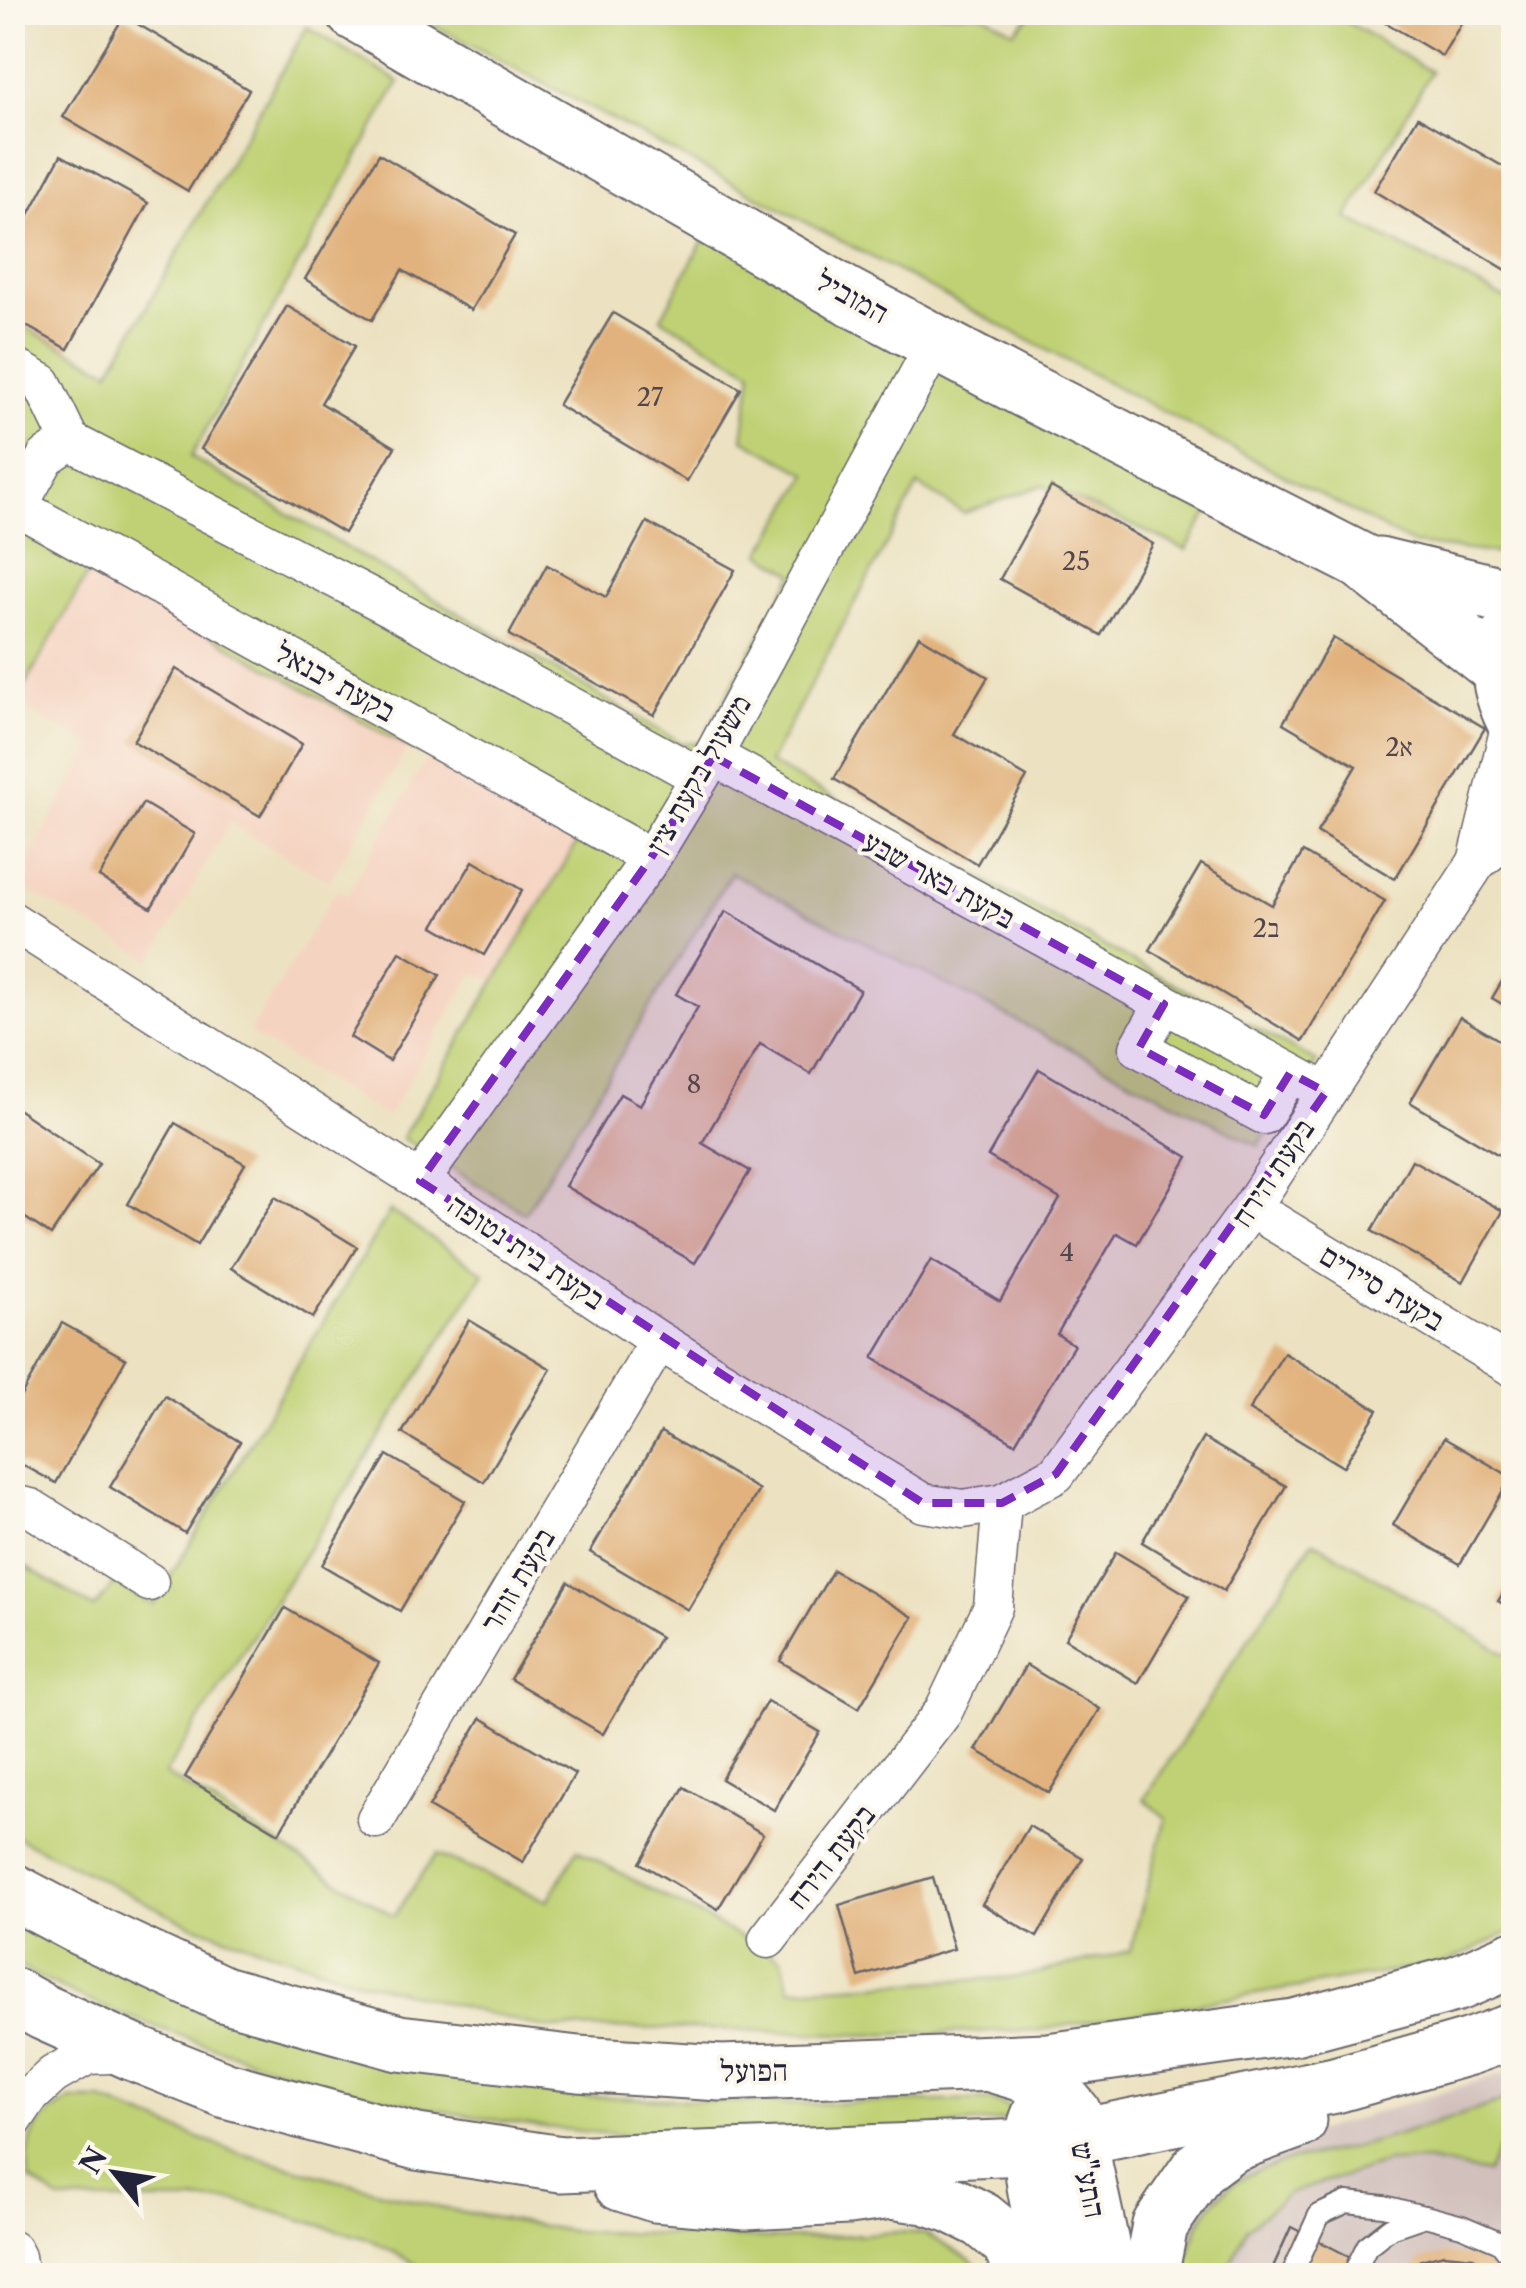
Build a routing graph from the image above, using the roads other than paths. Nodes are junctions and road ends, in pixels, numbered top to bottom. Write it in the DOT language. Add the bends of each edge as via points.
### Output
graph roads {
  1 [pos="354,12"];
  2 [pos="936,342"];
  3 [pos="12,366"];
  4 [pos="70,442"];
  5 [pos="15,512"];
  6 [pos="1361,560"];
  7 [pos="1514,598"];
  8 [pos="1510,684"];
  9 [pos="707,766"];
  10 [pos="1514,832"];
  11 [pos="651,858"];
  12 [pos="1477,862"];
  13 [pos="12,921"];
  14 [pos="1164,1004"];
  15 [pos="1290,1072"];
  16 [pos="1326,1092"];
  17 [pos="420,1181"];
  18 [pos="1251,1208"];
  19 [pos="659,1341"];
  20 [pos="1514,1368"];
  21 [pos="1056,1474"];
  22 [pos="1002,1503"];
  23 [pos="12,1504"];
  24 [pos="149,1582"];
  25 [pos="376,1819"];
  26 [pos="12,1891"];
  27 [pos="768,1939"];
  28 [pos="1514,1959"];
  29 [pos="12,1995"];
  30 [pos="1491,2039"];
  31 [pos="134,2053"];
  32 [pos="1065,2107"];
  33 [pos="12,2122"];
  34 [pos="561,2164"];
  35 [pos="1425,2216"];
  36 [pos="12,2250"];
  37 [pos="1514,2260"];
  38 [pos="19,2276"];
  39 [pos="1025,2276"];
  40 [pos="1056,2276"];
  41 [pos="1108,2276"];
  42 [pos="1150,2276"];
  43 [pos="1292,2276"];
  44 [pos="1352,2276"];
  1 -- 2 [label="main road, המוביל"];
  2 -- 6 [label="main road, המוביל"];
  2 -- 9 [label="street, משעול בקעת צין"];
  3 -- 4 [label="street" via="42,382"];
  4 -- 5 [label="street, בקעת יבנאל" via="46,457"];
  4 -- 9 [label="street"];
  5 -- 11 [label="street, בקעת יבנאל"];
  6 -- 7 [label="main road, המוביל"];
  6 -- 8 [label="main road, המוביל"];
  8 -- 12 [label="street, בקעת הירח"];
  9 -- 11 [label="street, משעול בקעת צין"];
  9 -- 14 [label="street, בקעת באר שבע"];
  10 -- 12 [label="street, בקעת הירח"];
  11 -- 17 [label="street, משעול בקעת צין"];
  12 -- 16 [label="street, בקעת הירח"];
  13 -- 17 [label="street, בקעת בית נטופה"];
  14 -- 15 [label="street, בקעת באר שבע"];
  14 -- 15 [label="street" via="1139,1048 1264,1114"];
  15 -- 16 [label="street, בקעת באר שבע"];
  16 -- 18 [label="street, בקעת הירח"];
  17 -- 19 [label="street, בקעת בית נטופה"];
  18 -- 20 [label="street, בקעת סיירים"];
  18 -- 21 [label="street, בקעת הירח"];
  19 -- 22 [label="street, בקעת בית נטופה" via="923,1503 963,1510"];
  19 -- 25 [label="street, בקעת זוהר"];
  21 -- 22 [label="street, בקעת בית נטופה"];
  22 -- 27 [label="street, בקעת הירח" via="994,1607 943,1712"];
  23 -- 24 [label="street" via="31,1508"];
  26 -- 32 [label="main road, הפועל" via="223,1994 399,2043 721,2073 1048,2061"];
  28 -- 32 [label="main road, הפועל" via="1458,1982 1294,2026"];
  29 -- 31 [label="main road, הפועל"];
  30 -- 32 [label="main road, הפועל" via="1335,2085"];
  30 -- 42 [label="main road" via="1355,2100 1230,2145 1199,2168 1160,2225"];
  31 -- 33 [label="street" via="88,2056 53,2075"];
  31 -- 34 [label="main road, הפועל" via="226,2090 417,2142"];
  32 -- 34 [label="main road, הפועל"];
  32 -- 40 [label="main road, התע\"ש" via="1036,2184"];
  32 -- 41 [label="main road, התע\"ש"];
  34 -- 39 [label="main road" via="674,2196 746,2202 891,2191 926,2196 982,2220 1008,2242"];
  35 -- 37 [label="lane" via="1500,2242"];
  35 -- 43 [label="lane" via="1347,2202 1318,2216"];
  35 -- 44 [label="lane" via="1390,2228 1367,2246"];
  36 -- 38 [label="street"];
}
